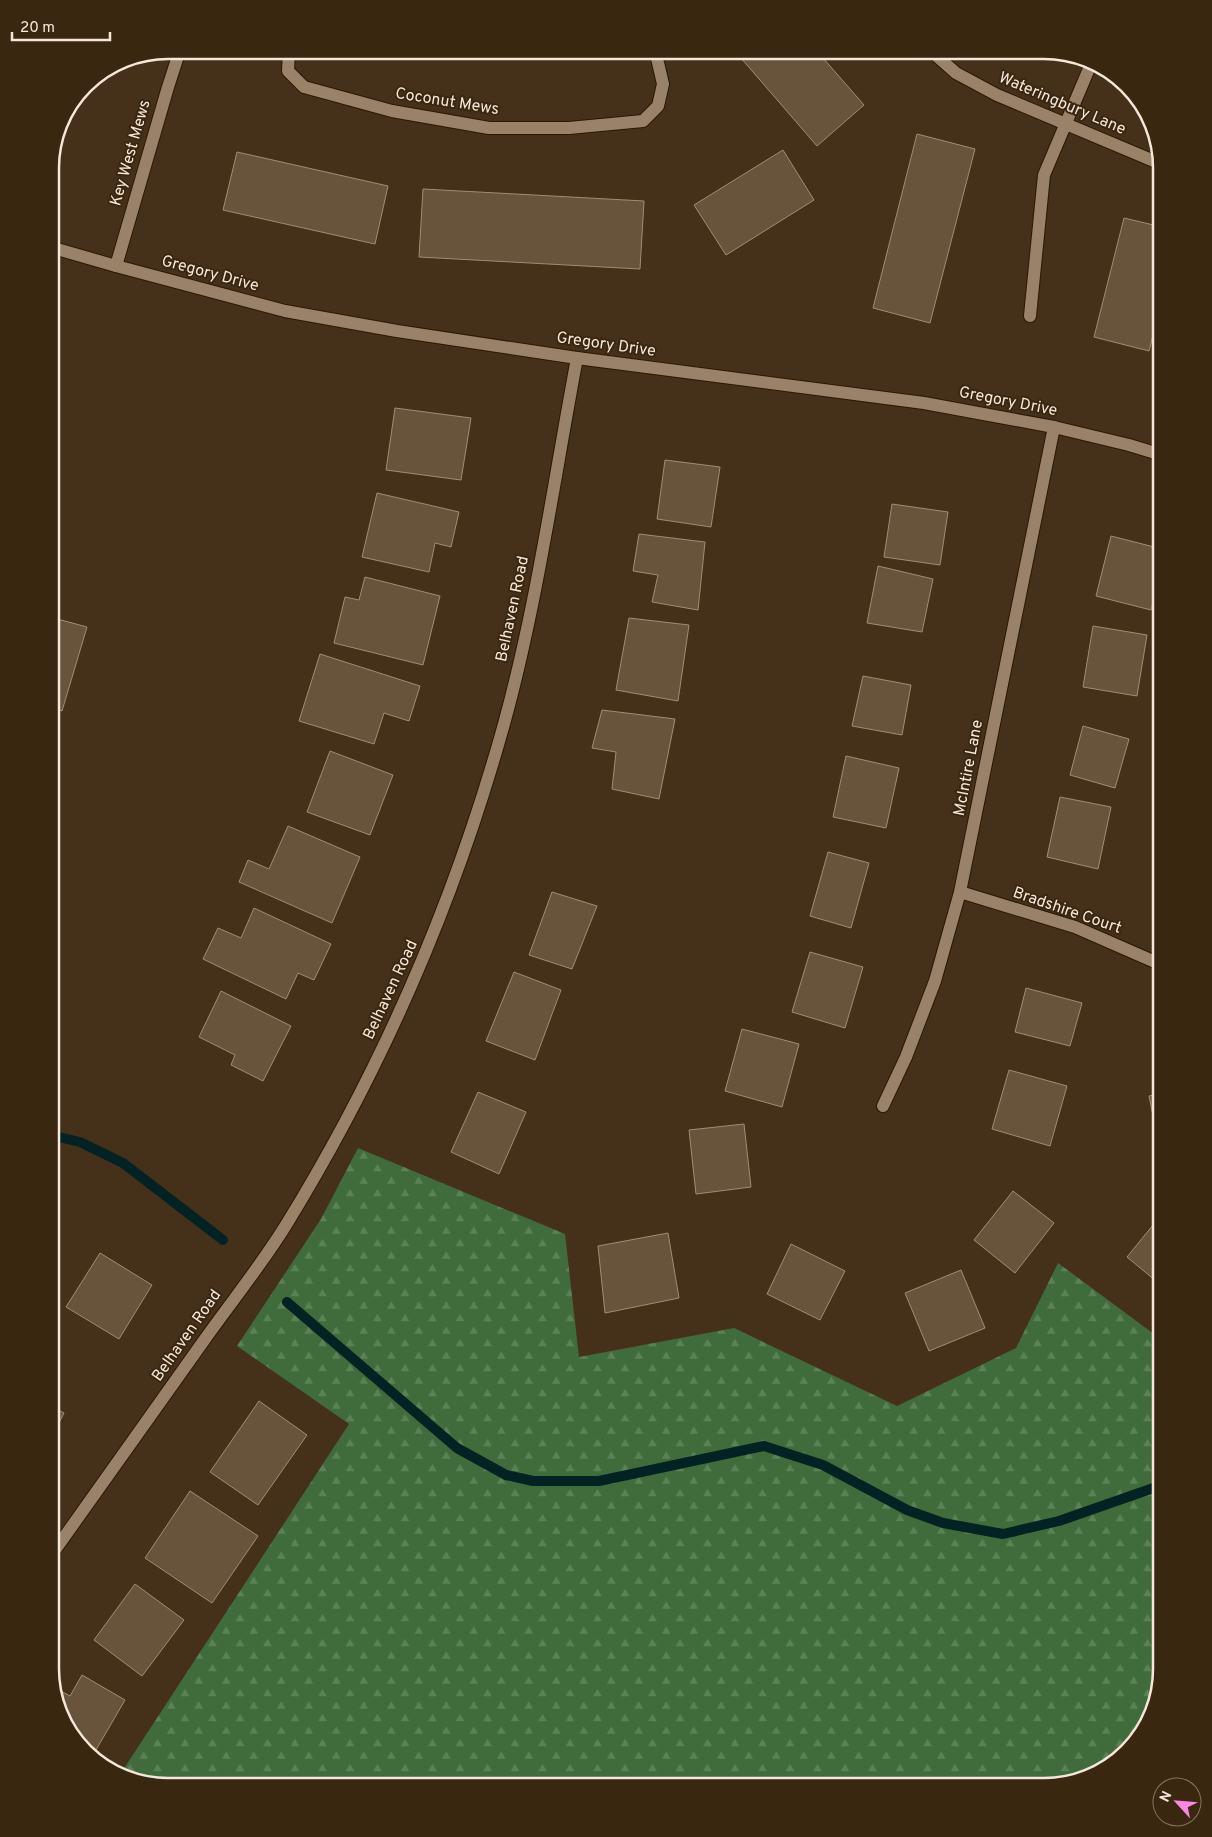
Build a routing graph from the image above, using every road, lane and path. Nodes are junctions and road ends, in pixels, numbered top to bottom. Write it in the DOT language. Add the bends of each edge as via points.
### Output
graph roads {
  1 [pos="177,59"];
  2 [pos="289,59"];
  3 [pos="657,59"];
  4 [pos="940,59"];
  5 [pos="1089,69"];
  6 [pos="1067,124"];
  7 [pos="1152,160"];
  8 [pos="59,250"];
  9 [pos="116,266"];
  10 [pos="1030,316"];
  11 [pos="577,358"];
  12 [pos="1054,427"];
  13 [pos="1153,451"];
  14 [pos="960,892"];
  15 [pos="1153,961"];
  16 [pos="883,1106"];
  17 [pos="59,1544"];
  1 -- 9 [label="street, Key West Mews"];
  2 -- 3 [label="street, Coconut Mews" via="288,71 304,87 392,110 489,128 559,128 643,121 658,106 663,84"];
  4 -- 6 [label="street, Wateringbury Lane" via="956,73 997,95"];
  5 -- 6 [label="street"];
  6 -- 7 [label="street, Wateringbury Lane"];
  6 -- 10 [label="street" via="1044,175"];
  8 -- 9 [label="street, Gregory Drive"];
  9 -- 11 [label="street, Gregory Drive" via="285,311"];
  11 -- 12 [label="street, Gregory Drive" via="924,403"];
  11 -- 17 [label="street, Belhaven Road" via="534,597 504,722 475,824 435,931 353,1107 285,1226"];
  12 -- 13 [label="street, Gregory Drive"];
  12 -- 14 [label="street, McIntire Lane"];
  14 -- 15 [label="street, Bradshire Court" via="1075,927"];
  14 -- 16 [label="street, McIntire Lane" via="935,980 906,1057"];
}
